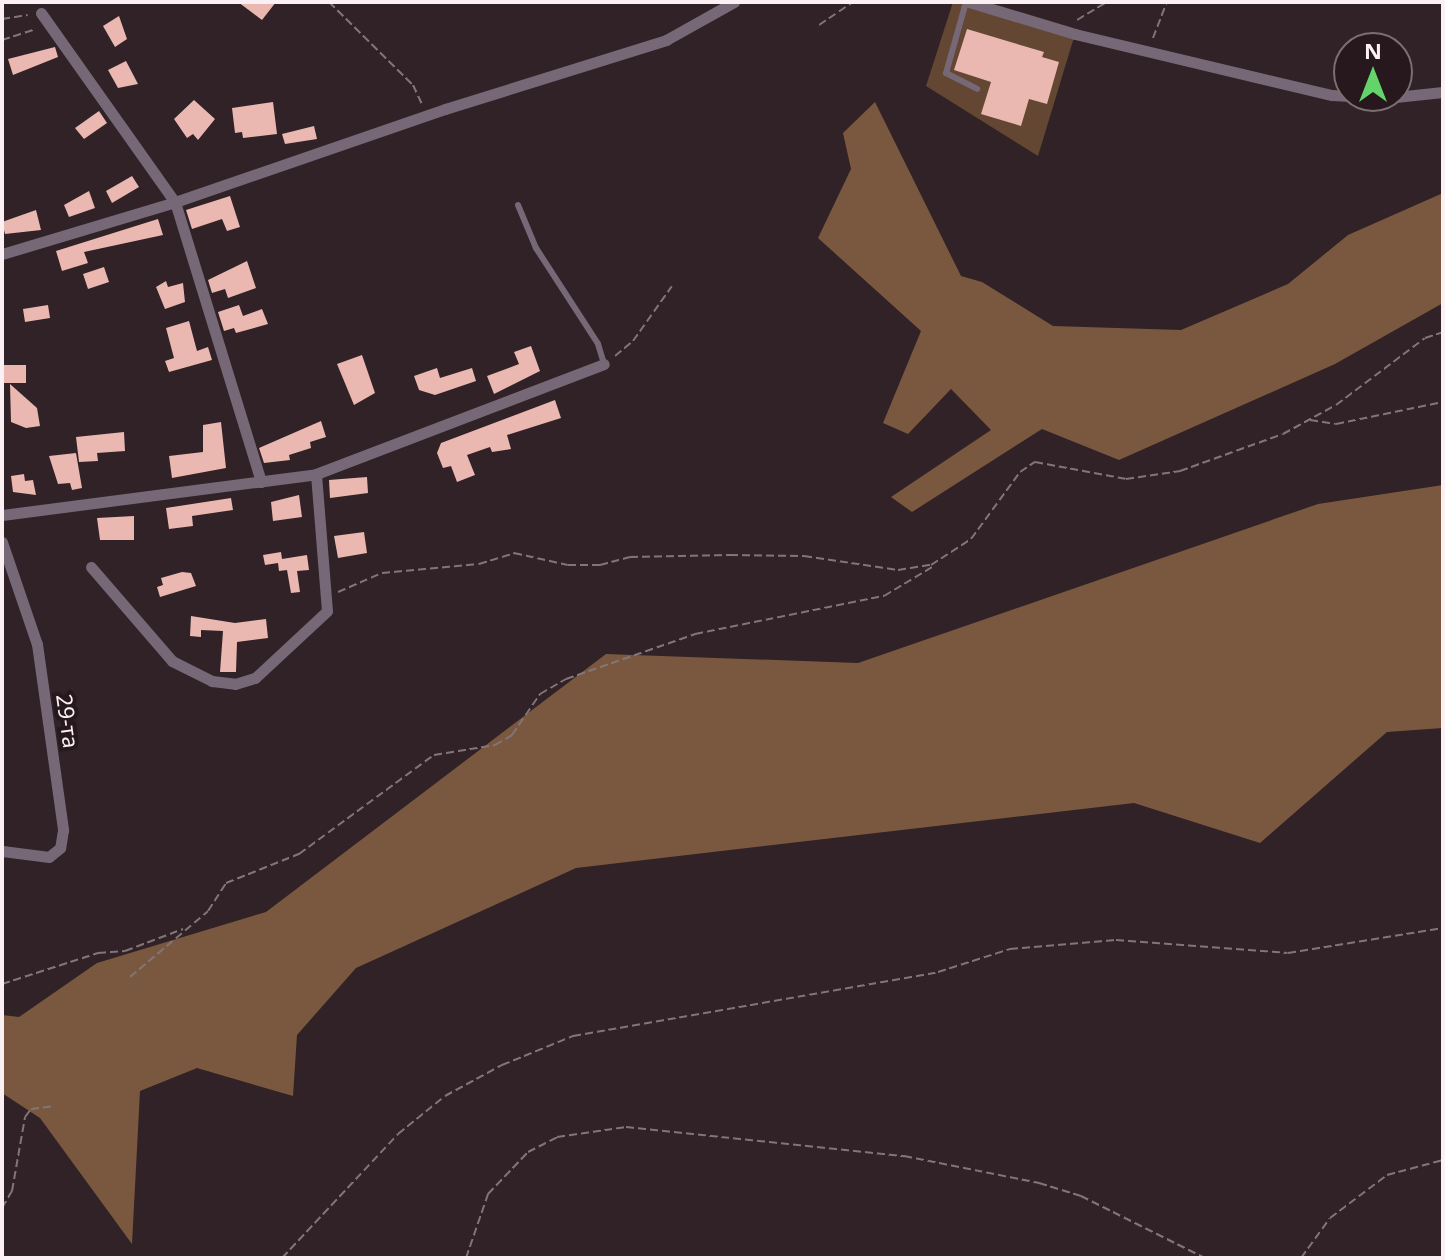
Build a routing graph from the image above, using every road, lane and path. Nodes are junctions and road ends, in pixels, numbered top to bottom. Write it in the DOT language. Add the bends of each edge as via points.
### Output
graph roads {
  1 [pos="329,2"];
  2 [pos="734,2"];
  3 [pos="853,2"];
  4 [pos="968,2"];
  5 [pos="1107,2"];
  6 [pos="1167,2"];
  7 [pos="44,18"];
  8 [pos="1076,21"];
  9 [pos="819,25"];
  10 [pos="2,40"];
  11 [pos="1147,52"];
  12 [pos="977,89"];
  13 [pos="1443,92"];
  14 [pos="426,115"];
  15 [pos="175,202"];
  16 [pos="518,205"];
  17 [pos="2,254"];
  18 [pos="672,286"];
  19 [pos="1443,332"];
  20 [pos="604,364"];
  21 [pos="1443,402"];
  22 [pos="1309,420"];
  23 [pos="316,474"];
  24 [pos="261,482"];
  25 [pos="2,515"];
  26 [pos="2,542"];
  27 [pos="935,563"];
  28 [pos="91,567"];
  29 [pos="329,595"];
  30 [pos="2,851"];
  31 [pos="189,927"];
  32 [pos="1443,928"];
  33 [pos="130,977"];
  34 [pos="2,984"];
  35 [pos="55,1106"];
  36 [pos="1443,1160"];
  37 [pos="2,1208"];
  38 [pos="282,1258"];
  39 [pos="466,1258"];
  40 [pos="1205,1258"];
  41 [pos="1301,1258"];
  1 -- 14 [label="path" via="413,85"];
  2 -- 14 [label="street" via="666,40"];
  3 -- 9 [label="path"];
  4 -- 11 [label="street"];
  4 -- 12 [label="lane" via="946,73"];
  5 -- 8 [label="path"];
  6 -- 11 [label="path"];
  7 -- 10 [label="path"];
  7 -- 15 [label="street"];
  11 -- 13 [label="street" via="1332,95 1386,98"];
  14 -- 15 [label="street"];
  15 -- 17 [label="street"];
  15 -- 24 [label="street"];
  16 -- 20 [label="lane" via="536,248 598,344"];
  18 -- 20 [label="path" via="633,341"];
  19 -- 22 [label="path" via="1400,354"];
  20 -- 23 [label="street"];
  21 -- 22 [label="path" via="1336,424"];
  22 -- 27 [label="path" via="1180,471 1126,479 1035,462 1020,472 971,539"];
  23 -- 24 [label="street"];
  23 -- 29 [label="street"];
  24 -- 25 [label="street"];
  26 -- 30 [label="street, 29-та" via="37,644 63,830 60,848 49,857"];
  27 -- 29 [label="path" via="898,570 804,556 730,555 630,557 600,565 568,565 514,553 479,564 382,573"];
  27 -- 31 [label="path" via="924,575 884,596 695,634 566,679 527,708 512,735 495,745 434,755 419,763 299,854 226,883"];
  28 -- 29 [label="street" via="172,661 212,681 235,684 269,669 321,619"];
  31 -- 33 [label="path"];
  31 -- 34 [label="path" via="125,951 98,953"];
  32 -- 38 [label="path" via="1288,953 1116,940 1010,949 938,972 573,1036 445,1096 398,1134"];
  35 -- 37 [label="path" via="43,1105 25,1117 12,1191"];
  36 -- 41 [label="path" via="1387,1175 1330,1218"];
  39 -- 40 [label="path" via="488,1194 528,1152 557,1137 626,1127 877,1152 1039,1183 1081,1196"];
}
